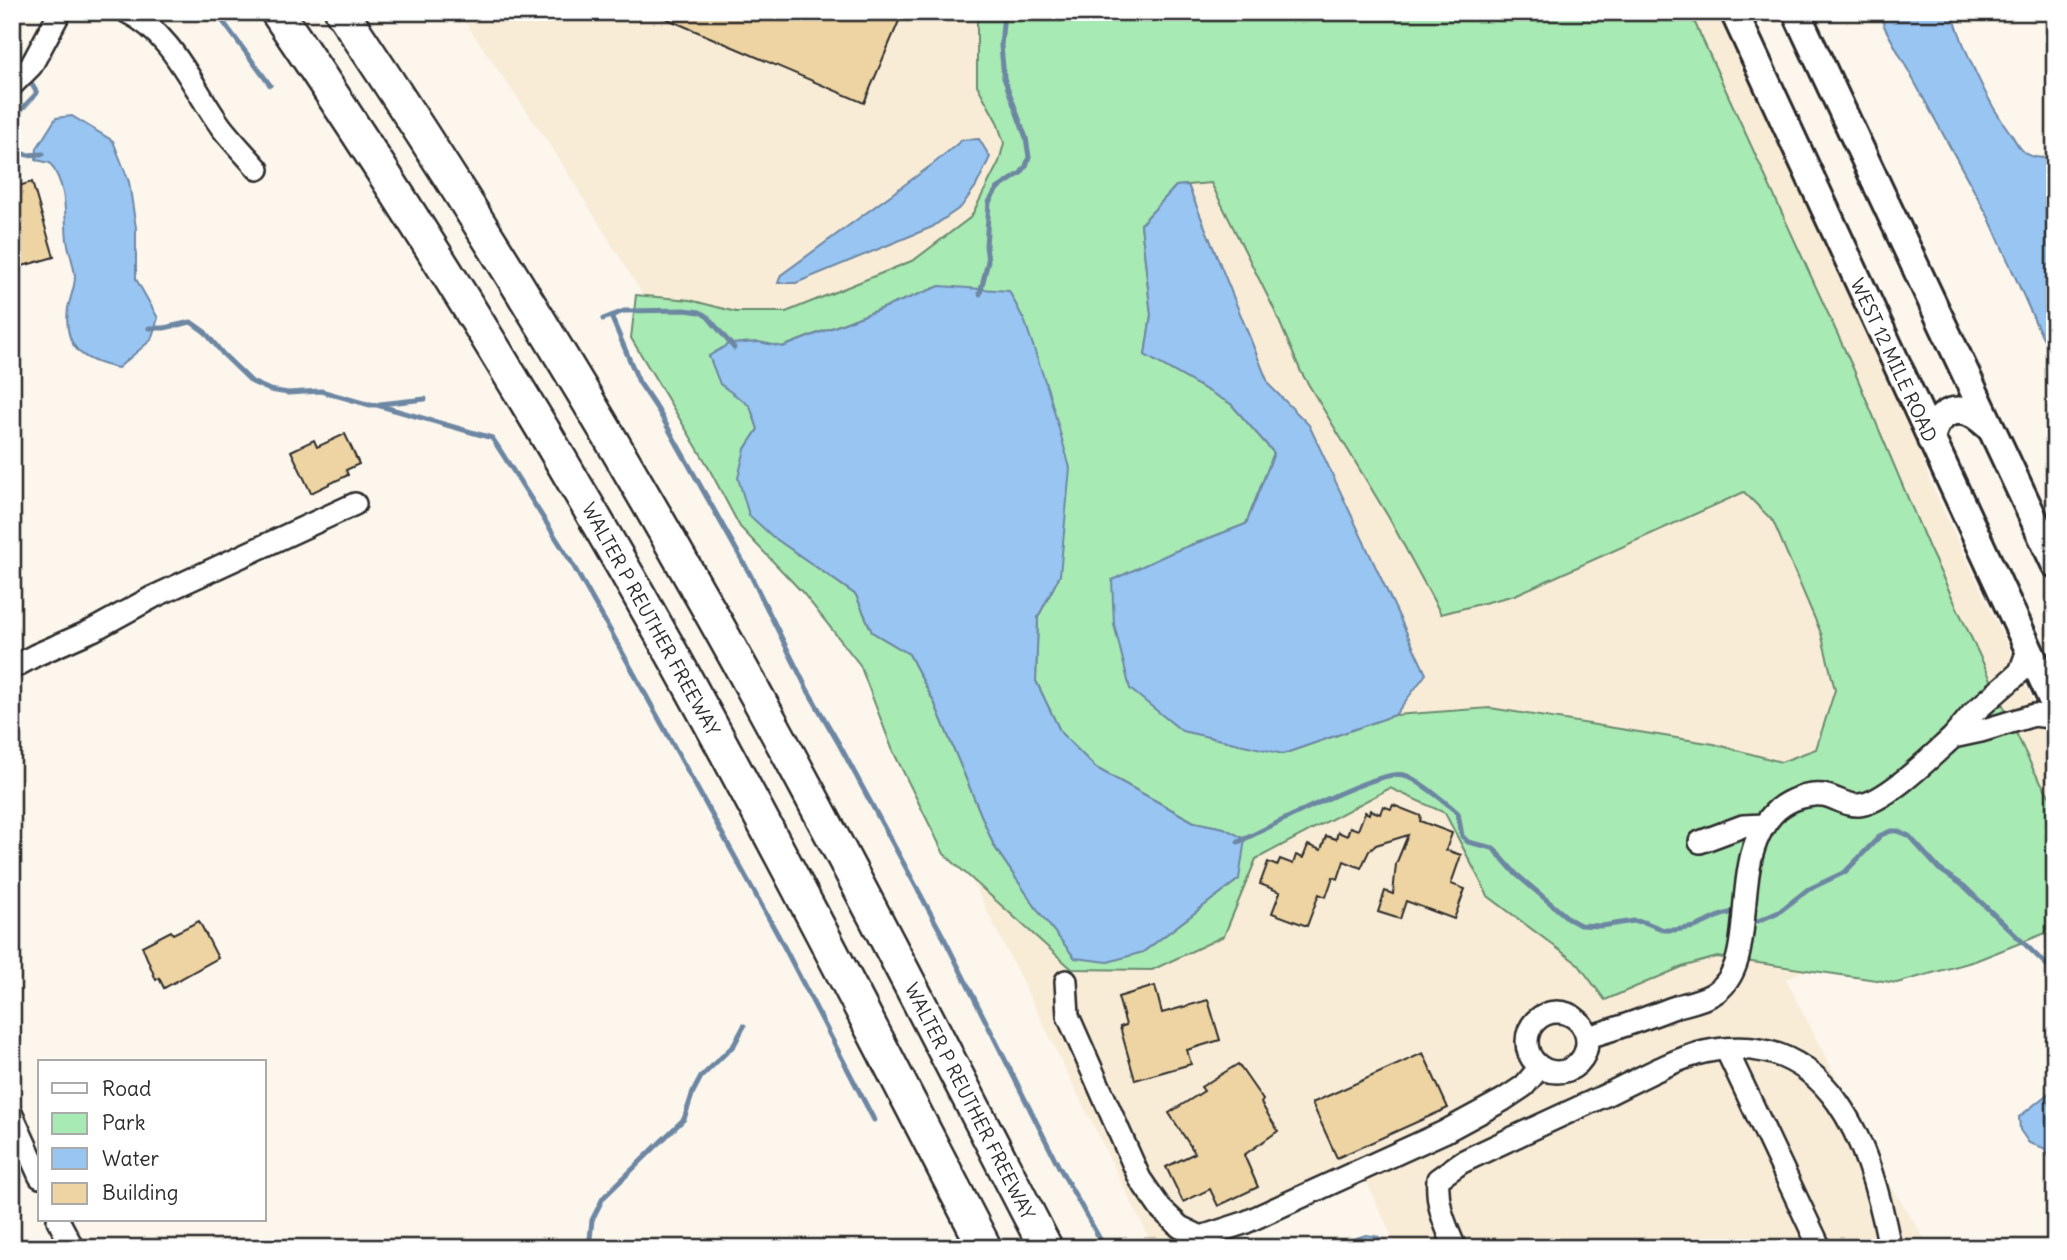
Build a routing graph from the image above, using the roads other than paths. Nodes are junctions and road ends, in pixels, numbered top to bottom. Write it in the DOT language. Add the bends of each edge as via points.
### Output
graph roads {
  1 [pos="60,12"];
  2 [pos="127,12"];
  3 [pos="277,12"];
  4 [pos="342,12"];
  5 [pos="1734,12"];
  6 [pos="1796,12"];
  7 [pos="12,85"];
  8 [pos="258,169"];
  9 [pos="1991,428"];
  10 [pos="1931,440"];
  11 [pos="355,504"];
  12 [pos="2055,564"];
  13 [pos="2028,650"];
  14 [pos="12,668"];
  15 [pos="2055,706"];
  16 [pos="2055,720"];
  17 [pos="1953,737"];
  18 [pos="1764,825"];
  19 [pos="1700,842"];
  20 [pos="1066,981"];
  21 [pos="1587,1037"];
  22 [pos="1726,1049"];
  23 [pos="1541,1067"];
  24 [pos="12,1115"];
  25 [pos="38,1173"];
  26 [pos="59,1222"];
  27 [pos="73,1248"];
  28 [pos="985,1248"];
  29 [pos="1046,1248"];
  30 [pos="1455,1248"];
  31 [pos="1820,1248"];
  32 [pos="1890,1248"];
  1 -- 7 [label="street" via="31,66"];
  2 -- 8 [label="street" via="158,32 224,130"];
  3 -- 28 [label="highway, WALTER P REUTHER FREEWAY" via="480,326 674,656"];
  4 -- 29 [label="highway, WALTER P REUTHER FREEWAY" via="409,111 632,475 821,814"];
  5 -- 10 [label="main road, WEST 12 MILE ROAD"];
  6 -- 9 [label="main road"];
  9 -- 10 [label="main road" via="1974,415 1952,413 1938,419"];
  9 -- 12 [label="main road"];
  10 -- 13 [label="main road, WEST 12 MILE ROAD"];
  11 -- 14 [label="street"];
  13 -- 15 [label="main road, WEST 12 MILE ROAD"];
  13 -- 17 [label="street" via="2020,672"];
  16 -- 17 [label="street" via="2034,715"];
  17 -- 18 [label="street" via="1909,777 1872,800 1859,805 1822,795 1797,798 1779,808"];
  18 -- 19 [label="street" via="1743,826"];
  18 -- 21 [label="street" via="1746,875 1741,949 1731,975 1714,994"];
  20 -- 23 [label="street" via="1068,1016 1140,1179 1160,1208 1180,1227 1201,1237 1244,1223 1444,1132 1514,1093"];
  21 -- 23 [label="street" via="1585,1054 1571,1069 1561,1072"];
  21 -- 23 [label="street" via="1582,1024 1566,1012 1539,1017 1527,1043 1533,1061"];
  22 -- 30 [label="street" via="1702,1052 1636,1081 1462,1162 1438,1179 1441,1216"];
  22 -- 31 [label="street"];
  22 -- 32 [label="street" via="1761,1049 1786,1057 1829,1089 1862,1149"];
  24 -- 25 [label="street"];
  26 -- 27 [label="street"];
}
